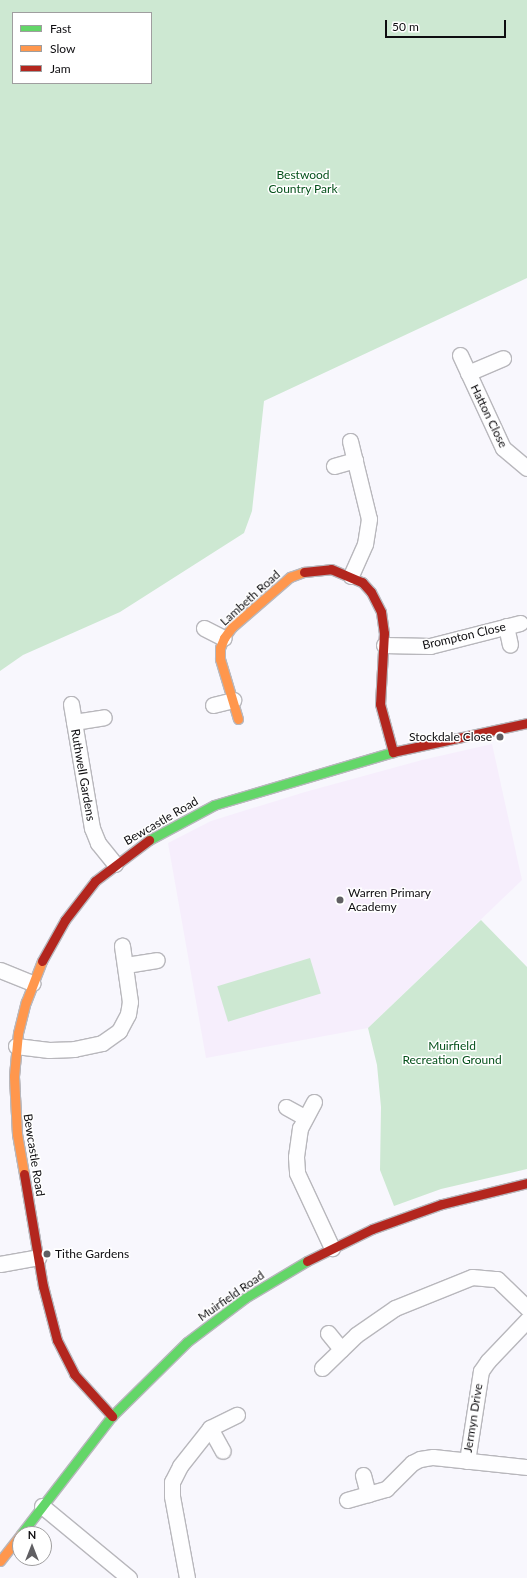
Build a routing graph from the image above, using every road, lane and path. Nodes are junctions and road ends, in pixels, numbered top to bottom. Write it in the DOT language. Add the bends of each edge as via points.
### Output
graph roads {
  1 [pos="460,355"];
  2 [pos="503,358"];
  3 [pos="468,373"];
  4 [pos="350,442"];
  5 [pos="355,460"];
  6 [pos="334,466"];
  7 [pos="527,468"];
  8 [pos="351,576"];
  9 [pos="204,628"];
  10 [pos="224,638"];
  11 [pos="384,645"];
  12 [pos="510,645"];
  13 [pos="233,700"];
  14 [pos="71,704"];
  15 [pos="213,705"];
  16 [pos="104,717"];
  17 [pos="238,719"];
  18 [pos="74,722"];
  19 [pos="527,723"];
  20 [pos="392,752"];
  21 [pos="114,864"];
  22 [pos="122,946"];
  23 [pos="157,960"];
  24 [pos="126,965"];
  25 [pos="0,970"];
  26 [pos="33,983"];
  27 [pos="16,1046"];
  28 [pos="314,1102"];
  29 [pos="286,1107"];
  30 [pos="304,1117"];
  31 [pos="527,1183"];
  32 [pos="332,1248"];
  33 [pos="38,1257"];
  34 [pos="0,1264"];
  35 [pos="527,1308"];
  36 [pos="527,1320"];
  37 [pos="328,1332"];
  38 [pos="341,1349"];
  39 [pos="322,1368"];
  40 [pos="237,1415"];
  41 [pos="112,1416"];
  42 [pos="210,1428"];
  43 [pos="223,1451"];
  44 [pos="467,1461"];
  45 [pos="527,1467"];
  46 [pos="363,1475"];
  47 [pos="368,1494"];
  48 [pos="346,1500"];
  49 [pos="42,1506"];
  50 [pos="27,1526"];
  51 [pos="12,1545"];
  52 [pos="0,1561"];
  53 [pos="129,1578"];
  54 [pos="187,1578"];
  1 -- 3 [label="street, Hatton Close"];
  2 -- 3 [label="street"];
  3 -- 7 [label="street, Hatton Close" via="503,448"];
  4 -- 5 [label="street"];
  5 -- 6 [label="street"];
  5 -- 8 [label="street" via="369,519 365,544"];
  8 -- 10 [label="street, Lambeth Road" via="320,568 290,577 232,627"];
  8 -- 11 [label="street, Lambeth Road" via="362,582 377,601 384,622"];
  9 -- 10 [label="street"];
  10 -- 13 [label="street, Lambeth Road" via="220,648 220,659"];
  11 -- 12 [label="street, Brompton Close" via="430,646 513,624"];
  11 -- 20 [label="street, Lambeth Road" via="380,704"];
  13 -- 15 [label="street"];
  13 -- 17 [label="street, Lambeth Road"];
  14 -- 18 [label="street, Ruthwell Gardens"];
  16 -- 18 [label="street"];
  18 -- 21 [label="street, Ruthwell Gardens" via="92,828 98,843"];
  19 -- 20 [label="street, Bewcastle Road"];
  20 -- 21 [label="street, Bewcastle Road" via="214,805 163,831"];
  21 -- 26 [label="street, Bewcastle Road" via="95,882 65,920"];
  22 -- 24 [label="street"];
  23 -- 24 [label="street"];
  24 -- 27 [label="street" via="129,1008 124,1024 111,1038 102,1043 74,1049"];
  25 -- 26 [label="street"];
  26 -- 27 [label="street, Bewcastle Road"];
  27 -- 33 [label="street, Bewcastle Road" via="16,1134"];
  28 -- 30 [label="street"];
  29 -- 30 [label="street"];
  30 -- 32 [label="street" via="297,1143 297,1174"];
  31 -- 32 [label="street, Muirfield Road" via="442,1204 372,1229"];
  32 -- 41 [label="street, Muirfield Road" via="292,1268 216,1319 155,1372"];
  33 -- 34 [label="street"];
  33 -- 41 [label="street, Bewcastle Road" via="52,1324 64,1357 77,1378"];
  35 -- 38 [label="street" via="497,1279 472,1277 395,1308"];
  36 -- 44 [label="street, Jermyn Drive" via="488,1361 481,1372"];
  37 -- 38 [label="street"];
  38 -- 39 [label="street"];
  40 -- 42 [label="street"];
  41 -- 49 [label="street, Muirfield Road"];
  42 -- 43 [label="street"];
  42 -- 54 [label="street" via="175,1474 171,1489"];
  44 -- 45 [label="street, Jermyn Drive"];
  44 -- 47 [label="street, Jermyn Drive" via="433,1457 420,1459 412,1463 393,1485"];
  46 -- 47 [label="street"];
  47 -- 48 [label="street, Jermyn Drive"];
  49 -- 50 [label="street, Muirfield Road"];
  49 -- 53 [label="street"];
  51 -- 52 [label="street, Muirfield Road"];
}
